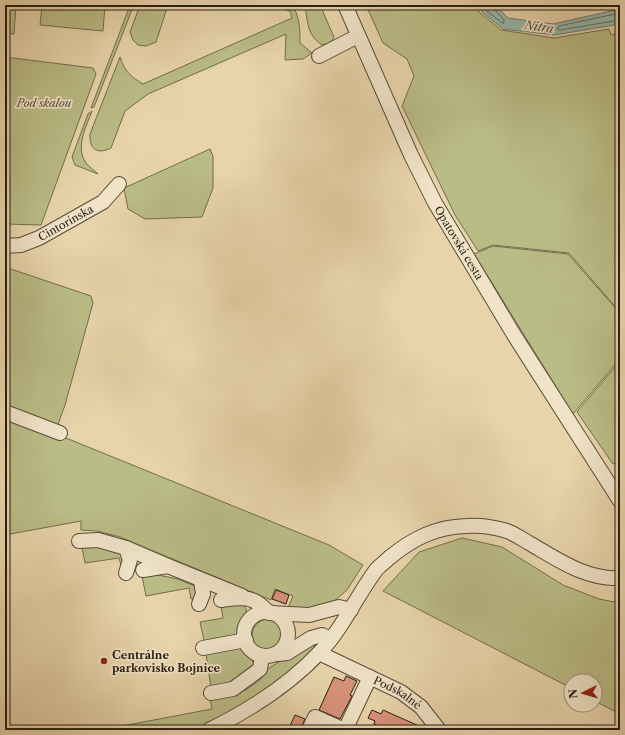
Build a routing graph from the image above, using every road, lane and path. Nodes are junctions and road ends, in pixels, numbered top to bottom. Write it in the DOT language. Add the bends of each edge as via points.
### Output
graph roads {
  1 [pos="345,5"];
  2 [pos="358,36"];
  3 [pos="319,56"];
  4 [pos="119,184"];
  5 [pos="5,246"];
  6 [pos="5,412"];
  7 [pos="60,433"];
  8 [pos="620,502"];
  9 [pos="79,541"];
  10 [pos="126,548"];
  11 [pos="168,566"];
  12 [pos="143,570"];
  13 [pos="126,573"];
  14 [pos="620,578"];
  15 [pos="201,580"];
  16 [pos="243,597"];
  17 [pos="221,600"];
  18 [pos="199,604"];
  19 [pos="351,610"];
  20 [pos="269,612"];
  21 [pos="331,639"];
  22 [pos="246,640"];
  23 [pos="203,648"];
  24 [pos="319,653"];
  25 [pos="269,655"];
  26 [pos="370,676"];
  27 [pos="211,693"];
  28 [pos="209,730"];
  29 [pos="309,730"];
  30 [pos="345,730"];
  31 [pos="439,730"];
  1 -- 2 [label="street, Opatovská cesta"];
  2 -- 3 [label="street"];
  2 -- 8 [label="street, Opatovská cesta" via="435,203 514,335"];
  4 -- 5 [label="street, Cintorínska" via="103,202 39,238 21,245"];
  6 -- 7 [label="street"];
  9 -- 10 [label="street" via="98,540"];
  10 -- 11 [label="street"];
  10 -- 13 [label="street" via="130,560"];
  11 -- 12 [label="street"];
  11 -- 15 [label="street"];
  14 -- 19 [label="street" via="607,579 574,569 508,532 485,526 465,526 421,536 399,550 377,569"];
  15 -- 16 [label="street"];
  15 -- 18 [label="street" via="203,594"];
  16 -- 17 [label="street"];
  16 -- 20 [label="street" via="262,604"];
  19 -- 20 [label="street" via="339,607 309,615"];
  19 -- 21 [label="street"];
  20 -- 22 [label="street" via="253,617 247,624"];
  20 -- 25 [label="street" via="280,617 287,626 288,637 284,647"];
  21 -- 24 [label="street"];
  21 -- 25 [label="street" via="322,635 311,638 287,653"];
  22 -- 23 [label="street"];
  22 -- 25 [label="street" via="249,648 255,653"];
  24 -- 26 [label="street, Podskalné"];
  24 -- 28 [label="street" via="261,702"];
  25 -- 27 [label="street" via="260,669 233,689"];
  26 -- 30 [label="street, Podskalné"];
  26 -- 31 [label="street, Podskalné" via="401,692 421,707"];
  29 -- 30 [label="street, Podskalné" via="315,717"];
}
